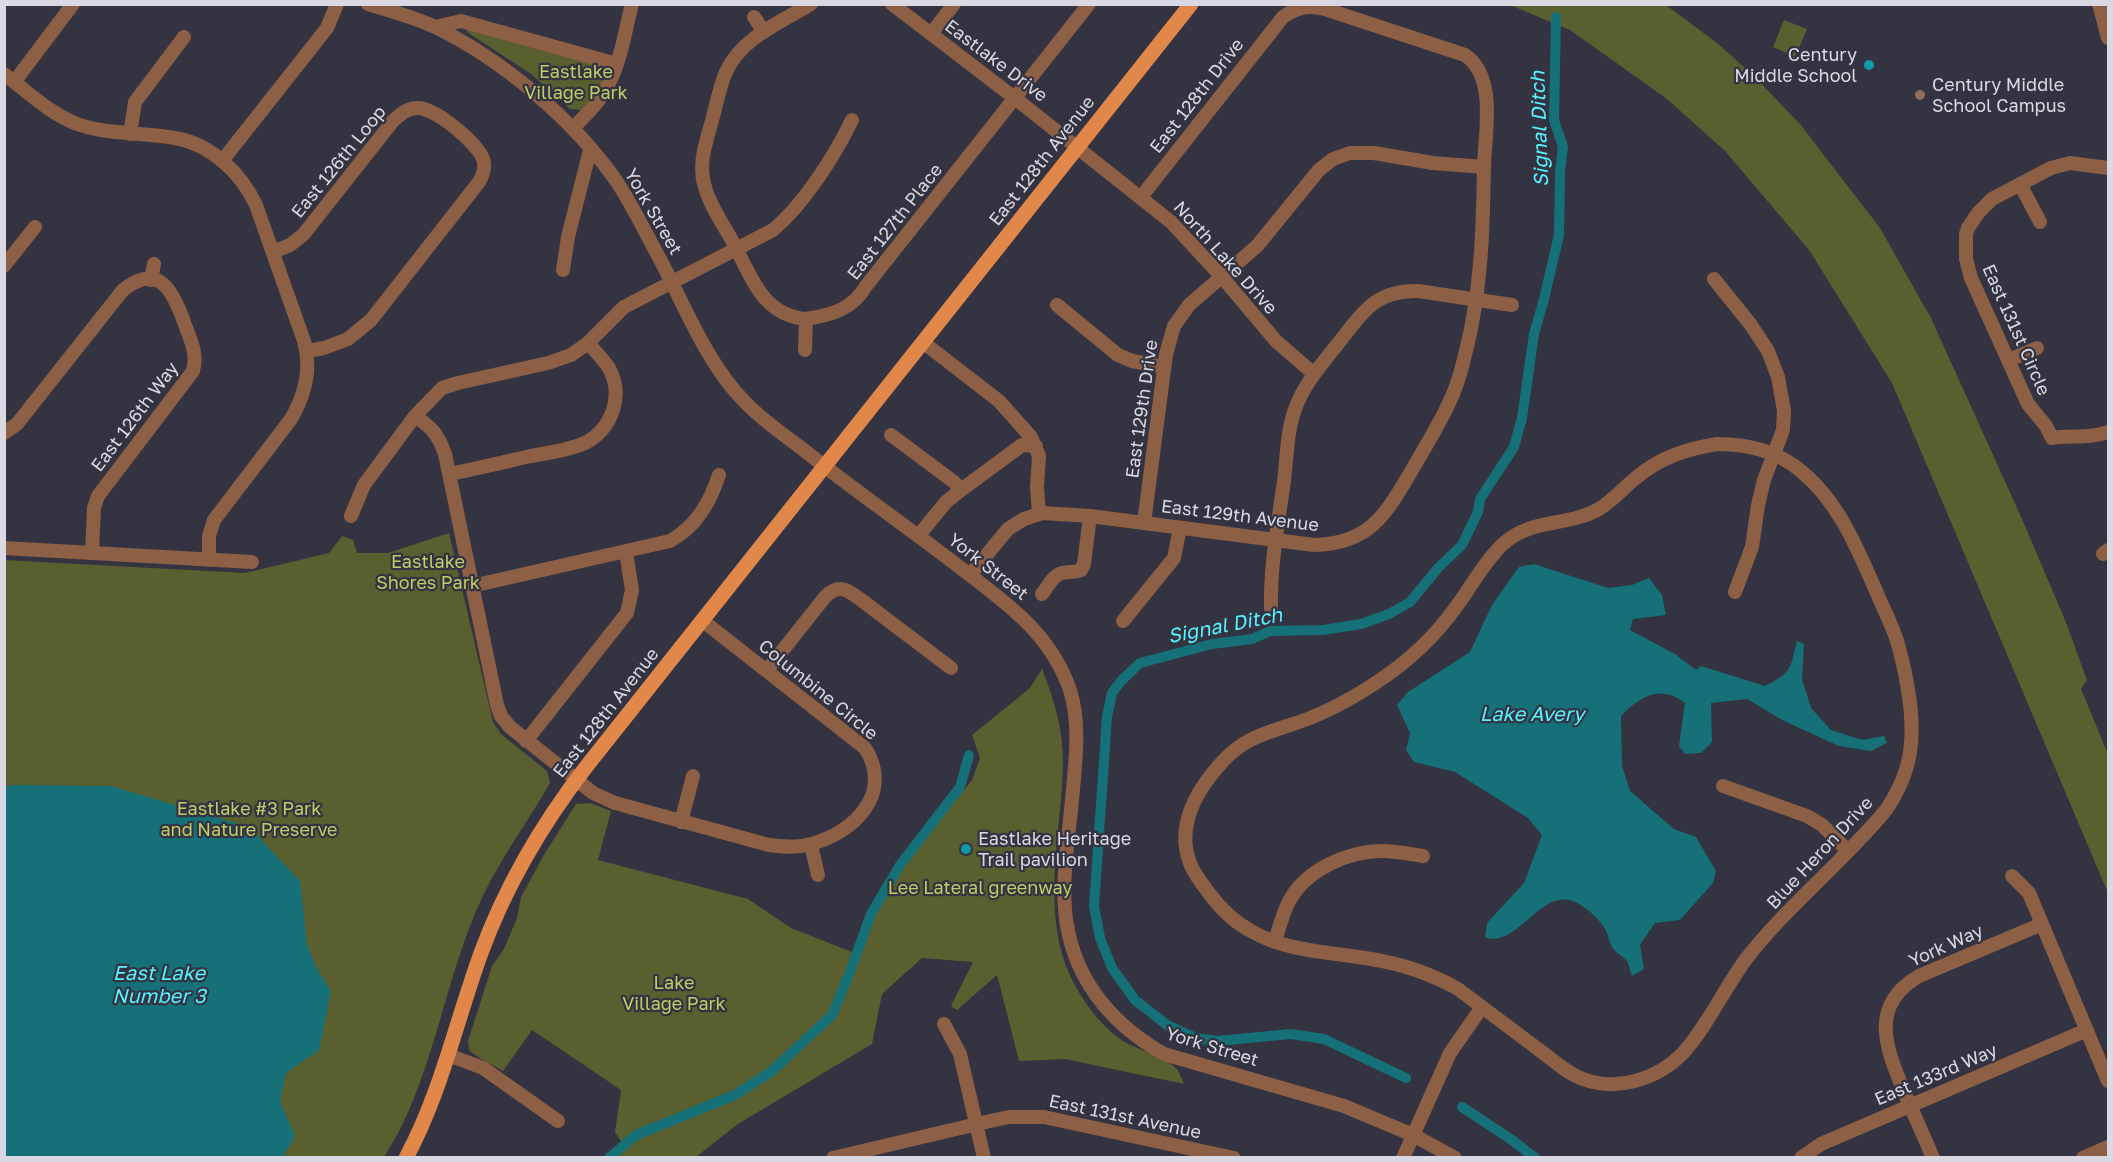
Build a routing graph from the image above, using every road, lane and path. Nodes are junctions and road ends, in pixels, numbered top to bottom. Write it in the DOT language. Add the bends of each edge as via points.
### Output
graph roads {
  1 [pos="73,4"];
  2 [pos="337,4"];
  3 [pos="368,4"];
  4 [pos="632,4"];
  5 [pos="811,4"];
  6 [pos="892,4"];
  7 [pos="954,4"];
  8 [pos="1089,4"];
  9 [pos="1191,4"];
  10 [pos="2099,4"];
  11 [pos="754,17"];
  12 [pos="435,27"];
  13 [pos="764,32"];
  14 [pos="931,34"];
  15 [pos="184,37"];
  16 [pos="2109,38"];
  17 [pos="616,64"];
  18 [pos="1482,75"];
  19 [pos="10,78"];
  20 [pos="1016,99"];
  21 [pos="852,120"];
  22 [pos="573,129"];
  23 [pos="130,134"];
  24 [pos="1078,147"];
  25 [pos="590,150"];
  26 [pos="222,161"];
  27 [pos="1484,167"];
  28 [pos="2109,168"];
  29 [pos="2020,184"];
  30 [pos="1141,197"];
  31 [pos="2040,222"];
  32 [pos="35,227"];
  33 [pos="737,249"];
  34 [pos="273,252"];
  35 [pos="154,264"];
  36 [pos="4,266"];
  37 [pos="563,270"];
  38 [pos="1222,277"];
  39 [pos="1714,279"];
  40 [pos="151,280"];
  41 [pos="671,281"];
  42 [pos="1476,301"];
  43 [pos="1057,305"];
  44 [pos="1512,305"];
  45 [pos="806,319"];
  46 [pos="588,343"];
  47 [pos="924,343"];
  48 [pos="2037,348"];
  49 [pos="805,350"];
  50 [pos="307,351"];
  51 [pos="2009,360"];
  52 [pos="1164,367"];
  53 [pos="1314,374"];
  54 [pos="415,416"];
  55 [pos="2109,432"];
  56 [pos="4,433"];
  57 [pos="891,435"];
  58 [pos="1036,446"];
  59 [pos="1773,454"];
  60 [pos="825,467"];
  61 [pos="449,474"];
  62 [pos="719,475"];
  63 [pos="961,490"];
  64 [pos="1039,514"];
  65 [pos="351,516"];
  66 [pos="1090,516"];
  67 [pos="1144,523"];
  68 [pos="1180,528"];
  69 [pos="919,535"];
  70 [pos="1275,540"];
  71 [pos="4,548"];
  72 [pos="626,552"];
  73 [pos="92,553"];
  74 [pos="209,560"];
  75 [pos="252,562"];
  76 [pos="970,575"];
  77 [pos="472,586"];
  78 [pos="1735,592"];
  79 [pos="1042,594"];
  80 [pos="1271,609"];
  81 [pos="703,621"];
  82 [pos="1123,621"];
  83 [pos="951,668"];
  84 [pos="767,670"];
  85 [pos="526,741"];
  86 [pos="693,776"];
  87 [pos="576,781"];
  88 [pos="1722,786"];
  89 [pos="681,822"];
  90 [pos="811,844"];
  91 [pos="1848,851"];
  92 [pos="1423,856"];
  93 [pos="818,875"];
  94 [pos="2012,876"];
  95 [pos="2042,924"];
  96 [pos="1275,942"];
  97 [pos="1482,1007"];
  98 [pos="944,1024"];
  99 [pos="2087,1030"];
  100 [pos="448,1055"];
  101 [pos="2109,1081"];
  102 [pos="1911,1106"];
  103 [pos="558,1122"];
  104 [pos="977,1124"];
  105 [pos="1413,1135"];
  106 [pos="2109,1147"];
  107 [pos="860,1155"];
  108 [pos="406,1158"];
  109 [pos="833,1158"];
  110 [pos="984,1158"];
  111 [pos="1234,1158"];
  112 [pos="1403,1158"];
  113 [pos="1455,1158"];
  114 [pos="1801,1158"];
  115 [pos="1933,1158"];
  116 [pos="2083,1158"];
  1 -- 19 [label="street"];
  2 -- 26 [label="street" via="327,28"];
  3 -- 12 [label="street, York Street"];
  4 -- 17 [label="street"];
  5 -- 13 [label="street"];
  6 -- 14 [label="street, Eastlake Drive"];
  7 -- 14 [label="street"];
  8 -- 20 [label="street, East 127th Place"];
  9 -- 24 [label="main road, East 128th Avenue"];
  10 -- 16 [label="street"];
  11 -- 13 [label="street"];
  12 -- 17 [label="street" via="461,21"];
  12 -- 22 [label="street, York Street" via="516,79"];
  13 -- 33 [label="street" via="736,55 726,71 702,163 706,190"];
  14 -- 20 [label="street, Eastlake Drive"];
  15 -- 23 [label="street" via="135,102"];
  17 -- 22 [label="street" via="603,95"];
  18 -- 27 [label="street, East 129th Avenue" via="1486,96"];
  18 -- 30 [label="street, East 128th Drive" via="1471,60 1458,52 1325,9 1299,7 1283,17"];
  19 -- 23 [label="street" via="63,118 95,129"];
  20 -- 24 [label="street, Eastlake Drive"];
  20 -- 45 [label="street, East 127th Place" via="860,296 831,315"];
  21 -- 33 [label="street" via="831,160 784,221"];
  22 -- 25 [label="street, York Street"];
  23 -- 26 [label="street" via="190,142"];
  24 -- 30 [label="street, North Lake Drive"];
  24 -- 47 [label="main road, East 128th Avenue"];
  25 -- 37 [label="street" via="567,237"];
  25 -- 41 [label="street, York Street" via="634,209"];
  26 -- 34 [label="street" via="251,195"];
  27 -- 38 [label="street, East 129th Drive" via="1374,153 1333,159 1318,170 1262,241"];
  27 -- 42 [label="street, East 129th Avenue" via="1482,260"];
  28 -- 29 [label="street, East 131st Circle" via="2070,163"];
  29 -- 31 [label="street"];
  29 -- 51 [label="street, East 131st Circle" via="1983,207 1966,234 1971,278"];
  30 -- 38 [label="street, North Lake Drive" via="1171,222"];
  32 -- 36 [label="street"];
  33 -- 41 [label="street"];
  33 -- 45 [label="street" via="761,296 778,310"];
  34 -- 50 [label="street"];
  34 -- 50 [label="street, East 126th Loop" via="303,235 393,121 406,111 425,108 436,114 472,142 490,165 371,320 342,342"];
  35 -- 40 [label="street"];
  38 -- 52 [label="street, East 129th Drive" via="1190,305 1174,326"];
  38 -- 53 [label="street, North Lake Drive" via="1276,341"];
  39 -- 59 [label="street" via="1751,325 1774,362 1784,422"];
  40 -- 56 [label="street" via="138,281 123,290 17,424"];
  40 -- 73 [label="street, East 126th Way" via="161,283 176,299 195,364 183,387 98,496"];
  41 -- 46 [label="street" via="619,311"];
  41 -- 60 [label="street, York Street" via="735,391 755,412"];
  42 -- 44 [label="street"];
  42 -- 53 [label="street" via="1418,291 1380,299 1361,314"];
  42 -- 70 [label="street, East 129th Avenue" via="1465,359 1453,395 1383,517 1370,529 1343,542 1314,545"];
  43 -- 52 [label="street" via="1118,355"];
  45 -- 49 [label="street"];
  46 -- 54 [label="street" via="563,359 449,385"];
  46 -- 61 [label="street" via="609,368 621,398 607,425 584,443"];
  47 -- 58 [label="street" via="999,402"];
  47 -- 60 [label="main road, East 128th Avenue"];
  48 -- 51 [label="street"];
  50 -- 74 [label="street" via="307,377 299,406 214,520"];
  51 -- 55 [label="street, East 131st Circle" via="2028,404 2052,438 2086,438"];
  52 -- 67 [label="street, East 129th Drive"];
  53 -- 70 [label="street" via="1293,415"];
  54 -- 61 [label="street, Columbine Circle" via="440,438"];
  54 -- 65 [label="street" via="364,484"];
  57 -- 63 [label="street"];
  58 -- 63 [label="street" via="1022,445"];
  58 -- 64 [label="street"];
  59 -- 78 [label="street" via="1758,505 1752,547"];
  59 -- 91 [label="street, Blue Heron Drive" via="1813,482 1839,515 1895,634 1901,656 1911,721 1908,761 1893,800"];
  59 -- 96 [label="street, Blue Heron Drive" via="1741,444 1688,449 1653,465 1598,510 1522,531 1488,559 1445,622 1402,664 1347,701 1246,741 1226,758 1201,787 1191,806 1186,834 1189,862 1210,895 1234,920"];
  60 -- 69 [label="street, York Street"];
  60 -- 81 [label="main road, East 128th Avenue"];
  61 -- 77 [label="street, Columbine Circle"];
  62 -- 72 [label="street" via="711,498 688,529 670,541"];
  63 -- 69 [label="street"];
  64 -- 66 [label="street, East 129th Avenue"];
  64 -- 76 [label="street, East 129th Avenue" via="1008,529"];
  66 -- 67 [label="street, East 129th Avenue"];
  66 -- 79 [label="street" via="1082,570 1055,577"];
  67 -- 68 [label="street, East 129th Avenue"];
  68 -- 70 [label="street, East 129th Avenue"];
  68 -- 82 [label="street" via="1174,558"];
  69 -- 76 [label="street, York Street"];
  70 -- 80 [label="street"];
  71 -- 73 [label="street"];
  72 -- 77 [label="street"];
  72 -- 85 [label="street" via="632,590 627,613"];
  73 -- 74 [label="street"];
  74 -- 75 [label="street"];
  76 -- 105 [label="street, York Street" via="1035,629 1070,690 1077,739 1066,916 1082,973 1106,1009 1121,1025 1164,1054 1344,1106"];
  77 -- 85 [label="street, Columbine Circle" via="501,716"];
  81 -- 84 [label="street, Columbine Circle"];
  81 -- 87 [label="main road, East 128th Avenue"];
  83 -- 84 [label="street" via="850,592 835,585"];
  84 -- 90 [label="street, Columbine Circle" via="865,748 881,776 855,820 838,833"];
  85 -- 87 [label="street, Columbine Circle"];
  86 -- 89 [label="street"];
  87 -- 89 [label="street, Columbine Circle" via="615,804"];
  87 -- 100 [label="main road, East 128th Avenue" via="528,853 496,917"];
  88 -- 91 [label="street" via="1807,816"];
  89 -- 90 [label="street, Columbine Circle" via="769,845 795,848"];
  90 -- 93 [label="street"];
  91 -- 97 [label="street, Blue Heron Drive" via="1747,958 1689,1046 1660,1071 1632,1082 1612,1084 1580,1078"];
  92 -- 96 [label="street" via="1372,852 1331,864 1294,894"];
  94 -- 95 [label="street" via="2029,892"];
  95 -- 99 [label="street"];
  95 -- 102 [label="street, York Way" via="1919,976 1898,994 1887,1016 1886,1041"];
  96 -- 97 [label="street, Blue Heron Drive" via="1405,966 1443,981"];
  97 -- 105 [label="street" via="1450,1053"];
  98 -- 104 [label="street" via="960,1054"];
  99 -- 101 [label="street"];
  99 -- 102 [label="street, East 133rd Way"];
  100 -- 103 [label="street" via="483,1068"];
  100 -- 108 [label="main road, East 128th Avenue" via="429,1111"];
  102 -- 114 [label="street, East 133rd Way" via="1821,1144"];
  102 -- 115 [label="street, York Way"];
  104 -- 107 [label="street, East 131st Avenue"];
  104 -- 110 [label="street"];
  104 -- 111 [label="street, East 131st Avenue" via="1009,1117 1044,1117"];
  105 -- 112 [label="street"];
  105 -- 113 [label="street, York Street"];
  106 -- 116 [label="street"];
  107 -- 109 [label="street, East 131st Avenue"];
}
